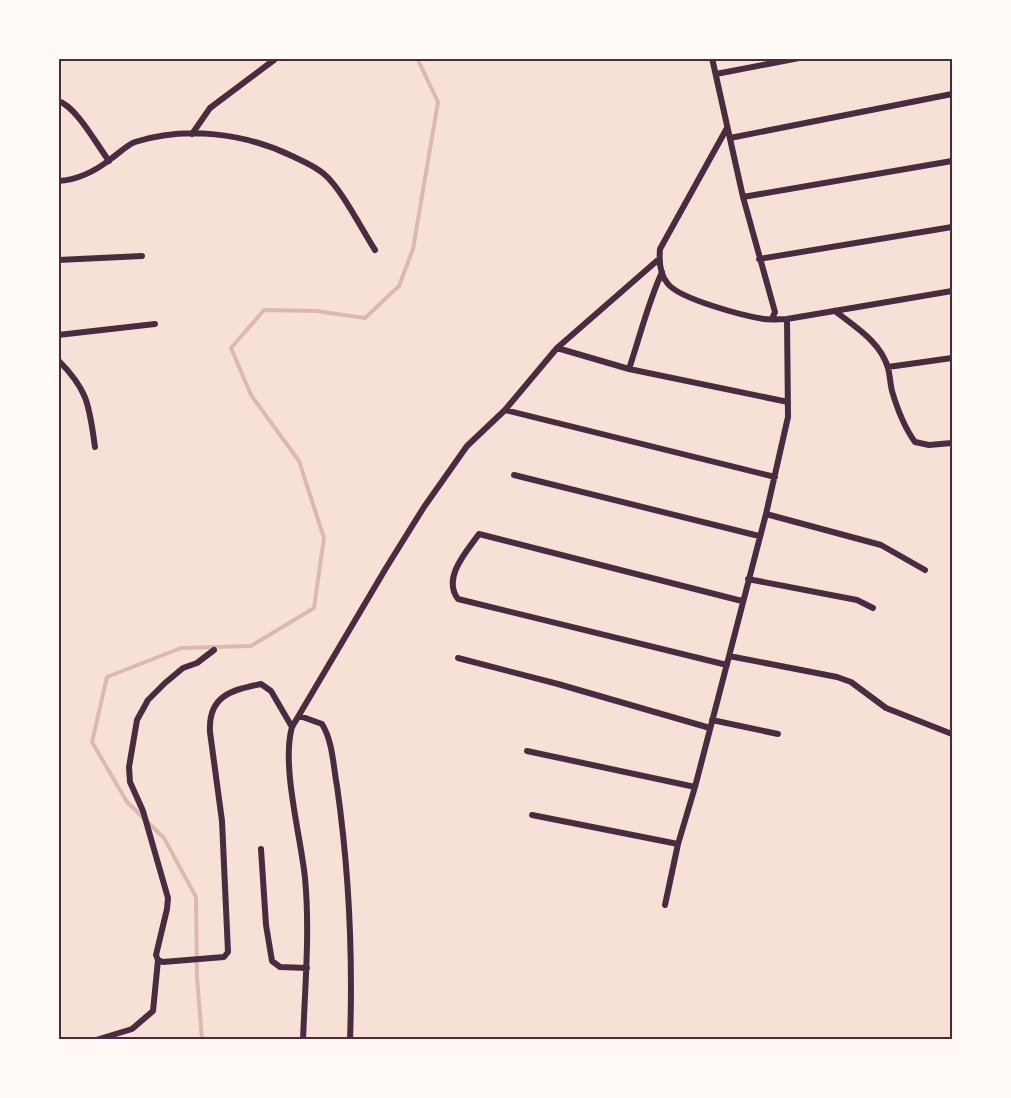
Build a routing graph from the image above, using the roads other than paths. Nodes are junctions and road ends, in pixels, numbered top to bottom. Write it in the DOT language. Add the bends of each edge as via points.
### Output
graph roads {
  1 [pos="712,58"];
  2 [pos="799,58"];
  3 [pos="274,60"];
  4 [pos="716,74"];
  5 [pos="952,93"];
  6 [pos="58,101"];
  7 [pos="727,128"];
  8 [pos="192,134"];
  9 [pos="730,138"];
  10 [pos="109,161"];
  11 [pos="952,161"];
  12 [pos="58,181"];
  13 [pos="743,197"];
  14 [pos="952,227"];
  15 [pos="375,250"];
  16 [pos="142,256"];
  17 [pos="659,259"];
  18 [pos="759,259"];
  19 [pos="58,260"];
  20 [pos="662,272"];
  21 [pos="952,291"];
  22 [pos="834,311"];
  23 [pos="772,319"];
  24 [pos="787,319"];
  25 [pos="155,324"];
  26 [pos="58,336"];
  27 [pos="557,348"];
  28 [pos="952,358"];
  29 [pos="58,360"];
  30 [pos="888,367"];
  31 [pos="629,369"];
  32 [pos="788,402"];
  33 [pos="505,410"];
  34 [pos="952,442"];
  35 [pos="95,447"];
  36 [pos="514,475"];
  37 [pos="775,477"];
  38 [pos="766,514"];
  39 [pos="759,537"];
  40 [pos="925,570"];
  41 [pos="748,579"];
  42 [pos="742,601"];
  43 [pos="873,608"];
  44 [pos="214,650"];
  45 [pos="729,656"];
  46 [pos="458,658"];
  47 [pos="727,665"];
  48 [pos="300,717"];
  49 [pos="712,720"];
  50 [pos="292,727"];
  51 [pos="710,728"];
  52 [pos="778,734"];
  53 [pos="952,734"];
  54 [pos="527,751"];
  55 [pos="695,787"];
  56 [pos="532,815"];
  57 [pos="678,844"];
  58 [pos="261,849"];
  59 [pos="665,905"];
  60 [pos="161,961"];
  61 [pos="307,968"];
  62 [pos="96,1040"];
  63 [pos="303,1040"];
  64 [pos="350,1040"];
  1 -- 4 [label="street"];
  2 -- 4 [label="street"];
  3 -- 8 [label="street" via="210,108"];
  4 -- 7 [label="street"];
  5 -- 9 [label="street"];
  6 -- 10 [label="street" via="73,112"];
  7 -- 9 [label="street"];
  7 -- 17 [label="street" via="670,229"];
  8 -- 10 [label="street" via="132,143"];
  8 -- 15 [label="street" via="263,144 315,168 336,188"];
  9 -- 13 [label="street"];
  10 -- 12 [label="street" via="73,180"];
  11 -- 13 [label="street"];
  13 -- 18 [label="street"];
  14 -- 18 [label="street"];
  16 -- 19 [label="street"];
  17 -- 20 [label="street"];
  17 -- 27 [label="street"];
  18 -- 23 [label="street" via="775,312"];
  20 -- 23 [label="street" via="668,285 703,303"];
  20 -- 31 [label="street"];
  21 -- 22 [label="street"];
  22 -- 24 [label="street"];
  22 -- 30 [label="street" via="864,334"];
  23 -- 24 [label="street"];
  24 -- 32 [label="street"];
  25 -- 26 [label="street"];
  27 -- 31 [label="street"];
  27 -- 33 [label="street"];
  28 -- 30 [label="street"];
  29 -- 35 [label="street" via="74,377 89,404"];
  30 -- 34 [label="street" via="893,393 915,442"];
  31 -- 32 [label="street"];
  32 -- 37 [label="street"];
  33 -- 37 [label="street"];
  33 -- 48 [label="street" via="467,446 424,507"];
  36 -- 39 [label="street"];
  37 -- 38 [label="street"];
  38 -- 39 [label="street"];
  38 -- 40 [label="street" via="880,545"];
  39 -- 41 [label="street"];
  41 -- 42 [label="street"];
  41 -- 43 [label="street" via="857,600"];
  42 -- 45 [label="street"];
  42 -- 47 [label="street" via="479,534 464,554 451,586 458,599"];
  44 -- 60 [label="street" via="165,683 148,700 137,720 130,782 143,811 168,898 156,955"];
  45 -- 47 [label="street"];
  45 -- 53 [label="street" via="837,677 851,682 886,708"];
  46 -- 51 [label="street"];
  47 -- 49 [label="street"];
  48 -- 50 [label="street"];
  48 -- 64 [label="street" via="322,724 329,735 332,753 348,885"];
  49 -- 51 [label="street"];
  49 -- 52 [label="street"];
  50 -- 60 [label="street" via="271,691 261,684 235,690 221,697 213,708 209,719 222,821 228,952 224,957"];
  50 -- 61 [label="street" via="288,741 305,879"];
  51 -- 55 [label="street"];
  54 -- 55 [label="street"];
  55 -- 57 [label="street"];
  56 -- 57 [label="street"];
  57 -- 59 [label="street"];
  58 -- 61 [label="street" via="272,960 280,967"];
  60 -- 62 [label="street" via="153,1011 132,1029"];
  61 -- 63 [label="street"];
}
